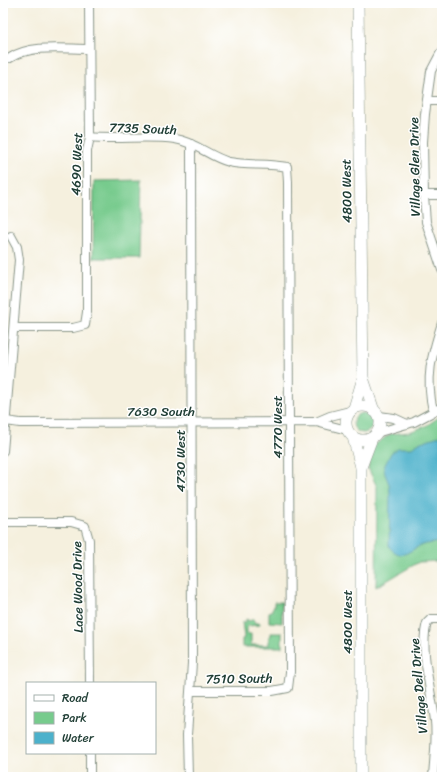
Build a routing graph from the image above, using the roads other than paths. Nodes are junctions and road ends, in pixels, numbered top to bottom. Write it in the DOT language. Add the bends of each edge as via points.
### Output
graph roads {
  1 [pos="89,3"];
  2 [pos="358,3"];
  3 [pos="89,49"];
  4 [pos="440,54"];
  5 [pos="10,58"];
  6 [pos="427,101"];
  7 [pos="442,101"];
  8 [pos="90,137"];
  9 [pos="191,144"];
  10 [pos="287,166"];
  11 [pos="424,195"];
  12 [pos="442,195"];
  13 [pos="12,236"];
  14 [pos="442,270"];
  15 [pos="442,323"];
  16 [pos="15,328"];
  17 [pos="363,378"];
  18 [pos="442,407"];
  19 [pos="352,410"];
  20 [pos="433,411"];
  21 [pos="376,414"];
  22 [pos="6,421"];
  23 [pos="289,422"];
  24 [pos="316,422"];
  25 [pos="191,423"];
  26 [pos="407,424"];
  27 [pos="350,434"];
  28 [pos="374,435"];
  29 [pos="3,451"];
  30 [pos="361,467"];
  31 [pos="3,522"];
  32 [pos="442,619"];
  33 [pos="90,682"];
  34 [pos="288,688"];
  35 [pos="191,690"];
  36 [pos="439,723"];
  37 [pos="90,754"];
  38 [pos="90,777"];
  39 [pos="188,777"];
  40 [pos="361,777"];
  41 [pos="432,777"];
  1 -- 3 [label="street, 4690 West"];
  2 -- 17 [label="main road, 4800 West"];
  3 -- 5 [label="street" via="32,49 18,52"];
  3 -- 8 [label="street, 4690 West"];
  4 -- 6 [label="street" via="431,71"];
  6 -- 7 [label="street, Village Glen Drive"];
  6 -- 11 [label="street, Village Glen Drive" via="424,126"];
  8 -- 9 [label="street, 7735 South" via="166,138"];
  8 -- 16 [label="street, 4690 West" via="85,325 73,328"];
  9 -- 10 [label="street, 7735 South" via="228,162"];
  9 -- 25 [label="street, 4730 West"];
  10 -- 23 [label="street, 4770 West"];
  11 -- 12 [label="street"];
  11 -- 14 [label="street, Village Glen Drive" via="426,222"];
  13 -- 16 [label="street" via="20,260"];
  15 -- 20 [label="street" via="431,361 430,391"];
  16 -- 22 [label="street"];
  17 -- 19 [label="main road, 4800 West"];
  17 -- 21 [label="main road, 4800 West"];
  18 -- 20 [label="street"];
  19 -- 21 [label="main road" via="364,406"];
  19 -- 24 [label="street, 7630 South"];
  19 -- 27 [label="main road, 4800 West" via="346,421"];
  20 -- 26 [label="street"];
  21 -- 26 [label="street"];
  21 -- 28 [label="main road, 4800 West" via="380,426"];
  22 -- 25 [label="street, 7630 South"];
  22 -- 29 [label="street"];
  23 -- 24 [label="street, 7630 South"];
  23 -- 25 [label="street, 7630 South"];
  23 -- 34 [label="street, 4770 West"];
  24 -- 27 [label="street, 7630 South"];
  25 -- 35 [label="street, 4730 West"];
  26 -- 28 [label="street"];
  27 -- 28 [label="main road" via="362,440"];
  27 -- 30 [label="main road, 4800 West"];
  28 -- 30 [label="main road, 4800 West"];
  30 -- 40 [label="main road, 4800 West"];
  31 -- 33 [label="street, Lace Wood Drive" via="71,522 85,526 89,540"];
  32 -- 36 [label="street, Village Dell Drive" via="432,619 426,627 426,661"];
  34 -- 35 [label="street, 7510 South" via="272,691"];
  35 -- 39 [label="street, 4730 West" via="187,735"];
  36 -- 41 [label="street, Village Dell Drive"];
  37 -- 38 [label="street"];
}
